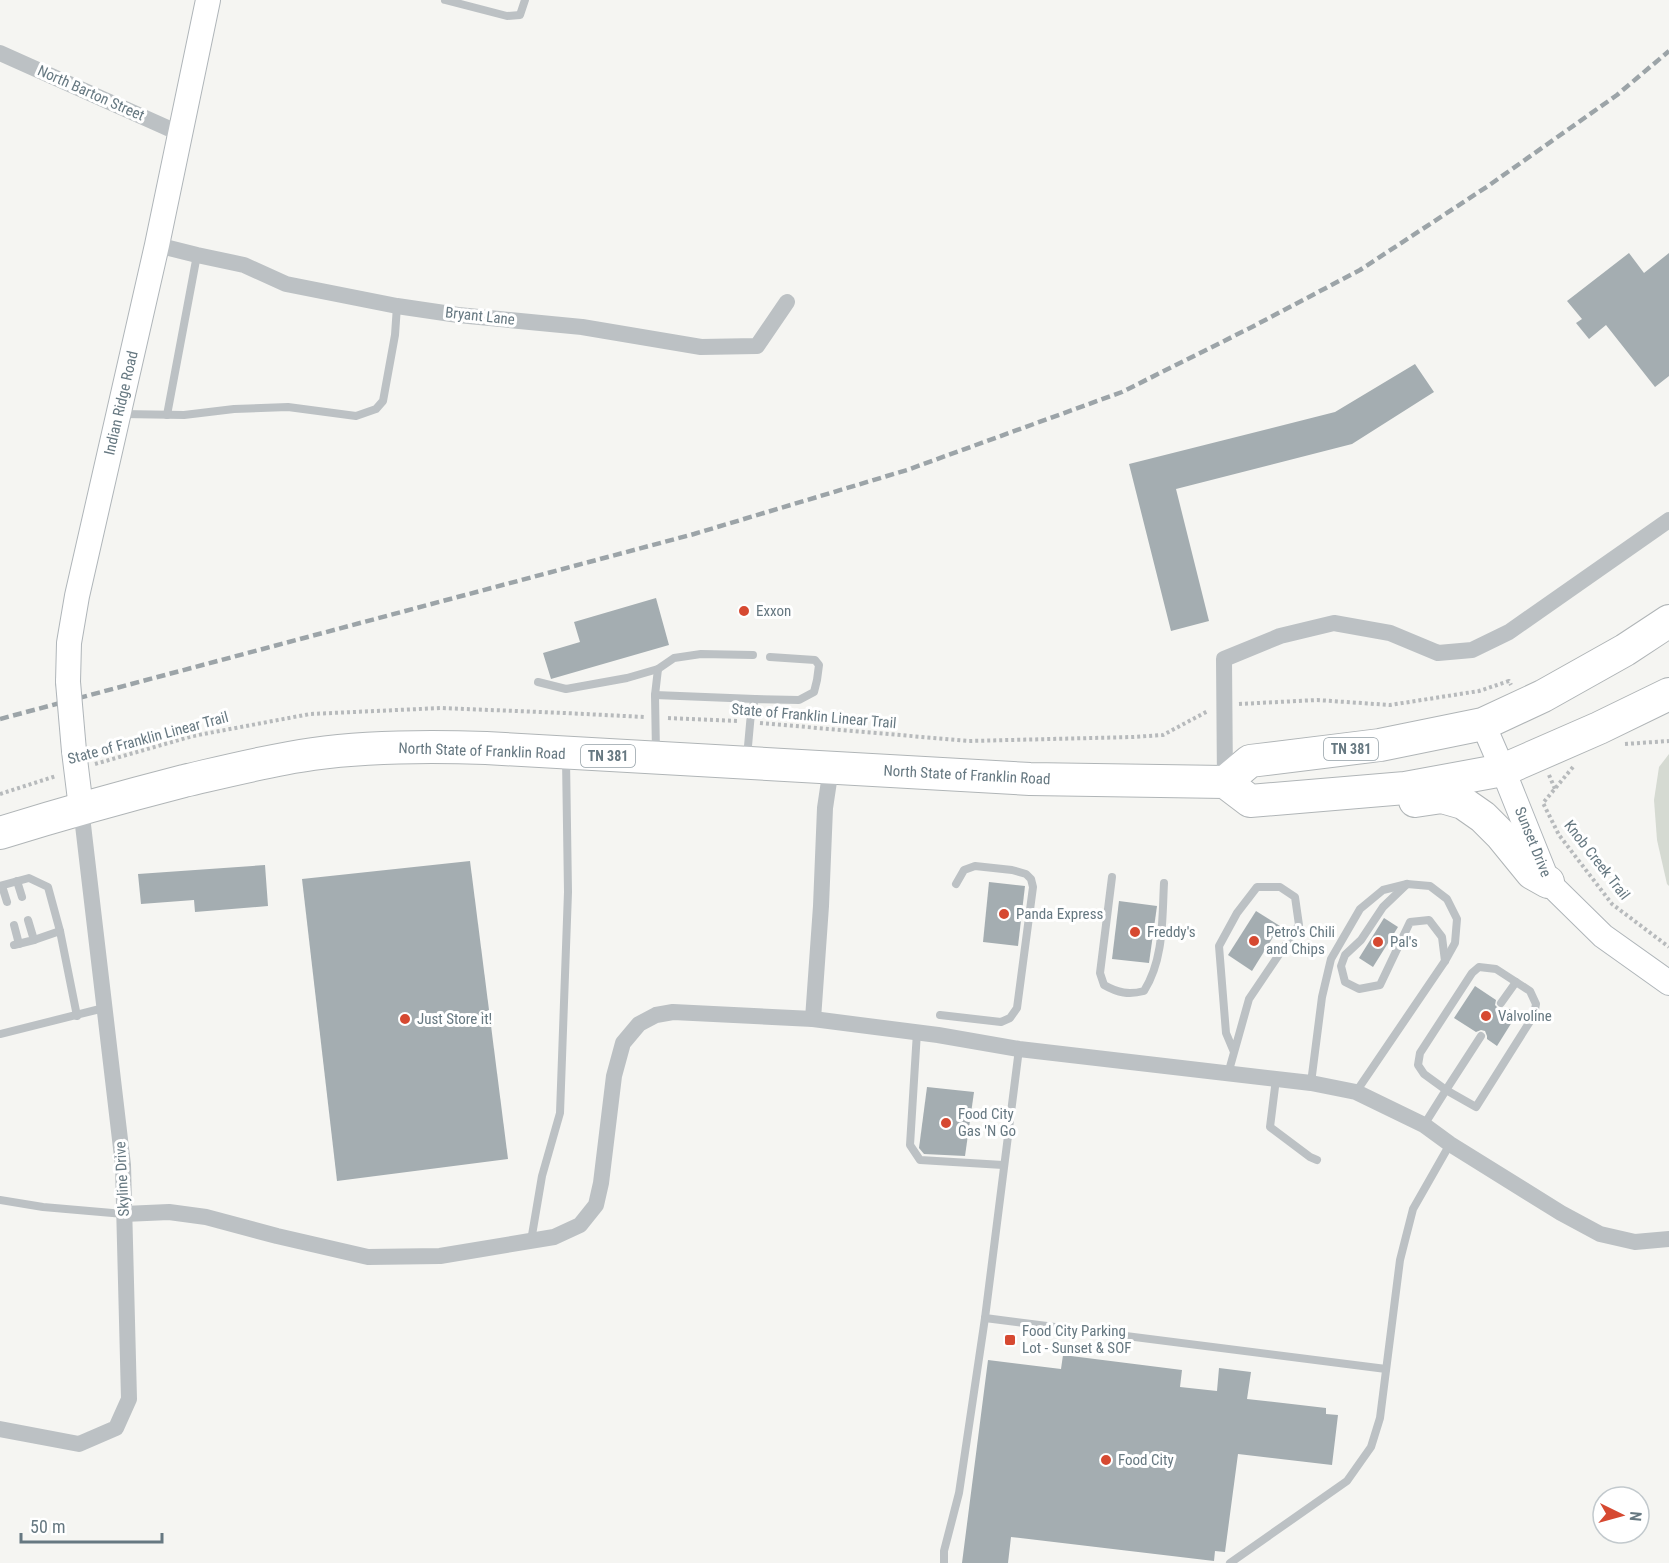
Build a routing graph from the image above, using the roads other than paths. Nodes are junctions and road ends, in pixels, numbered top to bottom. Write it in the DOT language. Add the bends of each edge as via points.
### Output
graph roads {
  1 [pos="208,0"];
  2 [pos="445,0"];
  3 [pos="525,0"];
  4 [pos="0,53"];
  5 [pos="181,134"];
  6 [pos="157,245"];
  7 [pos="197,255"];
  8 [pos="788,302"];
  9 [pos="397,306"];
  10 [pos="118,414"];
  11 [pos="167,415"];
  12 [pos="1669,520"];
  13 [pos="1669,621"];
  14 [pos="753,655"];
  15 [pos="770,657"];
  16 [pos="658,669"];
  17 [pos="538,682"];
  18 [pos="1669,694"];
  19 [pos="655,695"];
  20 [pos="755,699"];
  21 [pos="1483,724"];
  22 [pos="566,753"];
  23 [pos="656,759"];
  24 [pos="747,764"];
  25 [pos="831,768"];
  26 [pos="1503,770"];
  27 [pos="1225,782"];
  28 [pos="1307,797"];
  29 [pos="81,808"];
  30 [pos="0,832"];
  31 [pos="1112,877"];
  32 [pos="17,881"];
  33 [pos="1548,882"];
  34 [pos="956,884"];
  35 [pos="1164,884"];
  36 [pos="1407,884"];
  37 [pos="1,886"];
  38 [pos="22,897"];
  39 [pos="7,902"];
  40 [pos="28,920"];
  41 [pos="14,925"];
  42 [pos="60,931"];
  43 [pos="34,939"];
  44 [pos="1445,961"];
  45 [pos="1516,982"];
  46 [pos="1669,983"];
  47 [pos="1501,1003"];
  48 [pos="104,1008"];
  49 [pos="940,1015"];
  50 [pos="77,1016"];
  51 [pos="813,1019"];
  52 [pos="917,1032"];
  53 [pos="0,1034"];
  54 [pos="1481,1035"];
  55 [pos="1019,1049"];
  56 [pos="1234,1052"];
  57 [pos="1228,1074"];
  58 [pos="1276,1079"];
  59 [pos="1311,1083"];
  60 [pos="1446,1090"];
  61 [pos="1356,1092"];
  62 [pos="1424,1125"];
  63 [pos="1450,1144"];
  64 [pos="1317,1160"];
  65 [pos="1003,1165"];
  66 [pos="0,1200"];
  67 [pos="124,1214"];
  68 [pos="1669,1239"];
  69 [pos="531,1241"];
  70 [pos="985,1318"];
  71 [pos="1386,1369"];
  72 [pos="0,1429"];
  73 [pos="944,1563"];
  74 [pos="1230,1563"];
  1 -- 5 [label="street, Indian Ridge Road"];
  2 -- 3 [label="lane" via="507,16 520,15"];
  4 -- 5 [label="street, North Barton Street"];
  5 -- 6 [label="street, Indian Ridge Road"];
  6 -- 7 [label="street, Bryant Lane"];
  6 -- 10 [label="street, Indian Ridge Road"];
  7 -- 9 [label="street, Bryant Lane" via="244,265 286,284"];
  7 -- 11 [label="lane"];
  8 -- 9 [label="street, Bryant Lane" via="757,346 701,347 582,327"];
  9 -- 11 [label="lane" via="383,400 376,409 356,416 288,407"];
  10 -- 11 [label="lane"];
  10 -- 29 [label="street, Indian Ridge Road, bridge" via="69,643 68,682"];
  12 -- 27 [label="street" via="1509,632 1472,650 1438,653 1390,633 1335,623 1280,636 1224,659"];
  13 -- 21 [label="highway, TN 381" via="1544,696"];
  14 -- 16 [label="lane" via="701,654 674,658"];
  15 -- 20 [label="lane" via="815,660 819,665 814,692 799,700"];
  16 -- 17 [label="lane" via="566,689"];
  16 -- 19 [label="lane"];
  18 -- 26 [label="highway"];
  19 -- 20 [label="lane"];
  19 -- 23 [label="lane"];
  20 -- 24 [label="lane"];
  21 -- 26 [label="street, Sunset Drive"];
  21 -- 27 [label="highway, TN 381" via="1380,746 1251,761"];
  22 -- 23 [label="highway, North State of Franklin Road / TN 381"];
  22 -- 29 [label="highway, North State of Franklin Road / TN 381" via="427,746 313,754 236,768"];
  22 -- 69 [label="lane" via="568,892 560,1113 542,1176"];
  23 -- 24 [label="highway, North State of Franklin Road / TN 381"];
  24 -- 25 [label="highway, North State of Franklin Road / TN 381"];
  25 -- 27 [label="highway, North State of Franklin Road / TN 381" via="1030,779"];
  25 -- 51 [label="street" via="825,808"];
  26 -- 28 [label="highway" via="1405,788"];
  26 -- 33 [label="street, Sunset Drive"];
  27 -- 28 [label="highway" via="1250,801"];
  28 -- 33 [label="highway" via="1382,806 1442,797 1463,803 1495,829 1532,873"];
  29 -- 30 [label="highway, North State of Franklin Road / TN 381"];
  29 -- 48 [label="street, Skyline Drive"];
  31 -- 35 [label="lane" via="1100,973 1104,985 1116,992 1144,991 1150,982 1162,934"];
  32 -- 37 [label="lane"];
  32 -- 38 [label="lane"];
  32 -- 42 [label="lane" via="29,878 48,887"];
  33 -- 46 [label="street, Sunset Drive" via="1603,936"];
  34 -- 49 [label="lane" via="964,870 975,866 1026,874 1033,886 1017,1008 1010,1018 1001,1022"];
  36 -- 44 [label="lane" via="1430,886 1447,899 1456,918 1455,943"];
  36 -- 44 [label="lane" via="1345,955 1341,966 1345,982 1359,989 1380,985 1410,922 1429,920 1442,937"];
  36 -- 59 [label="lane" via="1383,890 1360,909 1331,959"];
  37 -- 39 [label="lane"];
  40 -- 43 [label="lane"];
  41 -- 43 [label="lane" via="16,944"];
  42 -- 43 [label="lane"];
  42 -- 50 [label="lane"];
  44 -- 61 [label="lane"];
  45 -- 47 [label="lane"];
  45 -- 60 [label="lane" via="1530,991 1536,1004 1534,1015 1476,1107"];
  45 -- 60 [label="lane" via="1496,969 1479,968 1426,1043 1418,1065"];
  48 -- 50 [label="lane"];
  48 -- 67 [label="street, Skyline Drive" via="123,1165"];
  50 -- 53 [label="lane"];
  51 -- 52 [label="street"];
  51 -- 69 [label="street" via="673,1012 639,1024 623,1043 614,1076 596,1205 580,1225 554,1237"];
  52 -- 55 [label="street"];
  52 -- 65 [label="lane" via="909,1145 921,1160"];
  54 -- 60 [label="lane"];
  55 -- 57 [label="street"];
  55 -- 65 [label="lane"];
  56 -- 56 [label="lane" via="1249,999 1299,925 1295,897 1280,887 1257,887 1219,946 1226,1033"];
  56 -- 57 [label="lane"];
  57 -- 58 [label="street"];
  58 -- 59 [label="street"];
  58 -- 64 [label="lane" via="1270,1127"];
  59 -- 61 [label="street"];
  60 -- 62 [label="lane"];
  61 -- 62 [label="street"];
  62 -- 63 [label="street"];
  63 -- 68 [label="street" via="1599,1234 1635,1242"];
  63 -- 71 [label="lane" via="1413,1209 1400,1260"];
  65 -- 70 [label="lane"];
  66 -- 67 [label="lane"];
  67 -- 69 [label="street" via="169,1212 206,1217 368,1257 440,1256"];
  67 -- 72 [label="street, Skyline Drive" via="129,1400 116,1428 79,1444"];
  70 -- 71 [label="lane"];
  70 -- 73 [label="lane" via="959,1493"];
  71 -- 74 [label="lane" via="1380,1418 1371,1447 1347,1481"];
}
